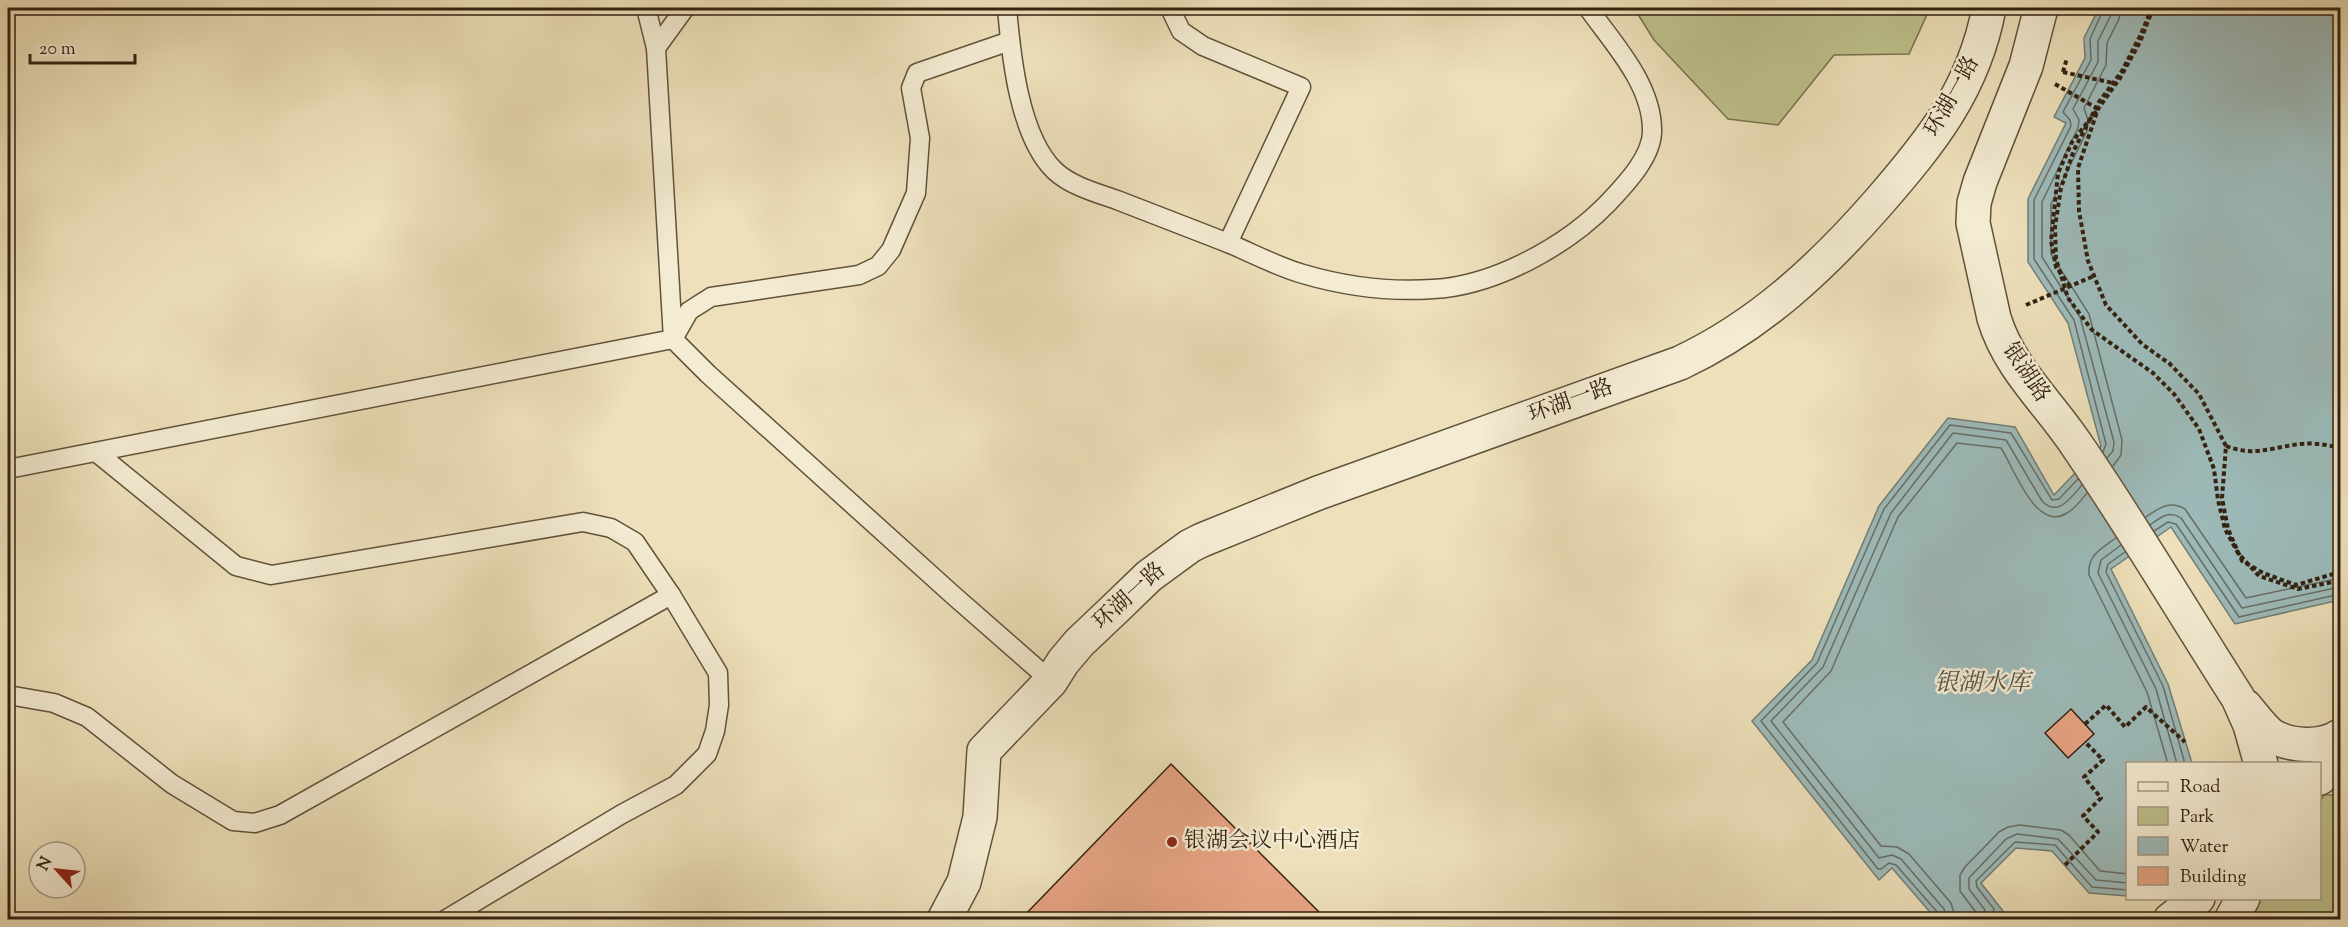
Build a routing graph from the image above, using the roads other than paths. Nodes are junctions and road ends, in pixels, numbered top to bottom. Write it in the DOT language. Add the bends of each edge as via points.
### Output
graph roads {
  1 [pos="646,8"];
  2 [pos="685,8"];
  3 [pos="1007,8"];
  4 [pos="1170,8"];
  5 [pos="1588,8"];
  6 [pos="1989,8"];
  7 [pos="2041,8"];
  8 [pos="1010,41"];
  9 [pos="656,48"];
  10 [pos="1228,243"];
  11 [pos="673,339"];
  12 [pos="96,452"];
  13 [pos="8,469"];
  14 [pos="670,595"];
  15 [pos="1051,681"];
  16 [pos="8,697"];
  17 [pos="2238,698"];
  18 [pos="2340,736"];
  19 [pos="2340,749"];
  20 [pos="2260,762"];
  21 [pos="2321,775"];
  22 [pos="2195,900"];
  23 [pos="2242,900"];
  24 [pos="446,920"];
  25 [pos="944,920"];
  26 [pos="2170,920"];
  27 [pos="2231,920"];
  1 -- 9 [label="lane"];
  2 -- 9 [label="lane"];
  3 -- 8 [label="lane"];
  4 -- 10 [label="lane" via="1181,31 1203,46 1301,87"];
  5 -- 10 [label="lane" via="1646,96 1653,132 1644,160 1625,185 1565,240 1487,278 1435,289 1391,289 1302,274"];
  6 -- 15 [label="street, 环湖一路" via="1984,36 1967,81 1928,144 1828,257 1764,313 1680,363 1317,494 1190,546 1149,576 1119,605 1074,649"];
  7 -- 17 [label="street, 银湖路" via="2038,74 1980,183 1974,203 1973,223 1998,333 2013,361 2075,442"];
  8 -- 10 [label="lane" via="1028,125 1038,150 1056,172 1082,187"];
  8 -- 11 [label="lane" via="917,73 911,88 920,138 916,193 891,250 878,266 859,275 711,297 689,311"];
  9 -- 11 [label="lane"];
  11 -- 12 [label="lane"];
  11 -- 15 [label="lane"];
  12 -- 13 [label="lane"];
  12 -- 14 [label="lane" via="237,566 271,575 583,522 611,528 634,542"];
  14 -- 16 [label="lane" via="280,815 255,823 233,821 172,783 87,717 54,703"];
  14 -- 24 [label="lane" via="718,673 719,705 707,754 676,785"];
  15 -- 25 [label="street, 环湖一路" via="984,752 980,817 964,882"];
  17 -- 18 [label="street" via="2270,734 2283,740 2314,745"];
  17 -- 20 [label="street"];
  19 -- 21 [label="street"];
  22 -- 26 [label="street"];
  23 -- 27 [label="street"];
}
